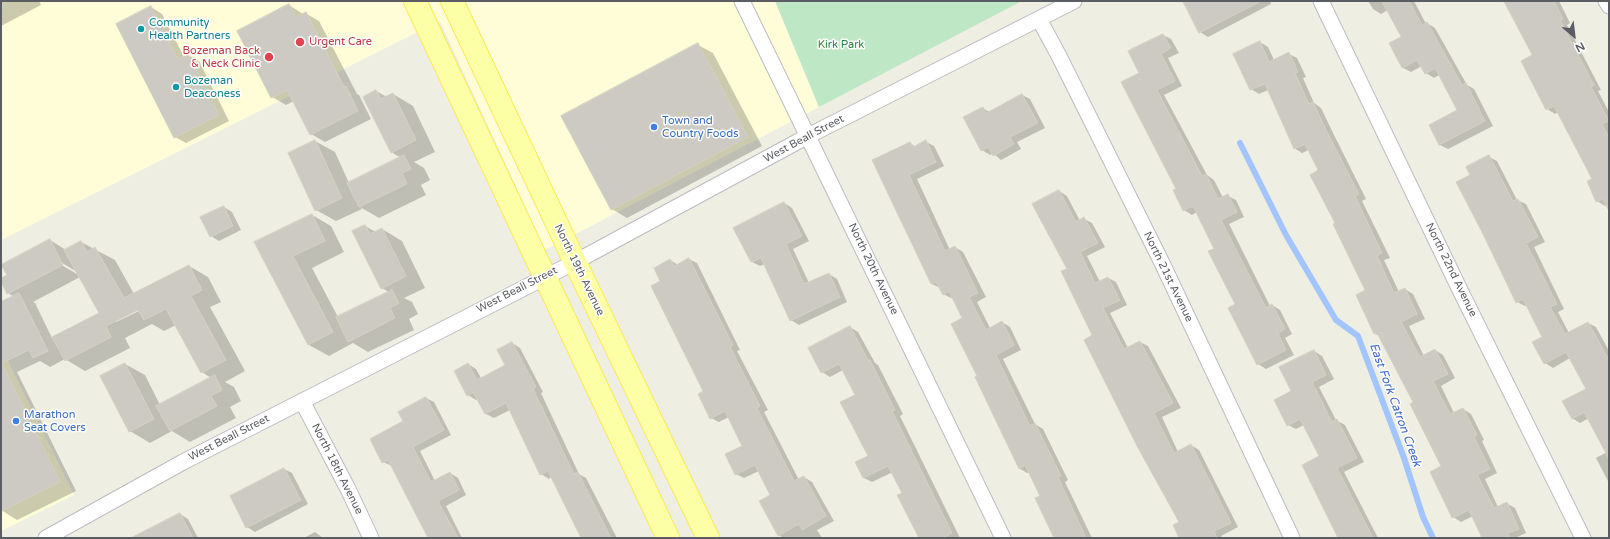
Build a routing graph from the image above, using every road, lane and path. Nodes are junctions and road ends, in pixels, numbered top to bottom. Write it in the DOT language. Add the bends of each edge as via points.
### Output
graph roads {
  1 [pos="415,1"];
  2 [pos="452,1"];
  3 [pos="742,1"];
  4 [pos="1074,1"];
  5 [pos="1321,1"];
  6 [pos="1606,1"];
  7 [pos="1609,6"];
  8 [pos="1039,19"];
  9 [pos="808,136"];
  10 [pos="574,262"];
  11 [pos="544,276"];
  12 [pos="302,401"];
  13 [pos="71,532"];
  14 [pos="46,538"];
  15 [pos="371,538"];
  16 [pos="668,538"];
  17 [pos="708,538"];
  18 [pos="1003,538"];
  19 [pos="1292,538"];
  20 [pos="1583,538"];
  1 -- 11 [label="main road"];
  2 -- 10 [label="main road, North 19th Avenue"];
  3 -- 9 [label="street, North 20th Avenue"];
  4 -- 8 [label="street, West Beall Street"];
  5 -- 20 [label="street, North 22nd Avenue"];
  6 -- 7 [label="street"];
  8 -- 9 [label="street, West Beall Street"];
  8 -- 19 [label="street, North 21st Avenue" via="1163,265"];
  9 -- 10 [label="street, West Beall Street"];
  9 -- 18 [label="street, North 20th Avenue"];
  10 -- 11 [label="street, West Beall Street"];
  10 -- 17 [label="main road, North 19th Avenue"];
  11 -- 12 [label="street, West Beall Street"];
  11 -- 16 [label="main road"];
  12 -- 13 [label="street, West Beall Street" via="183,462"];
  12 -- 15 [label="street, North 18th Avenue"];
  13 -- 14 [label="street, West Beall Street"];
}
